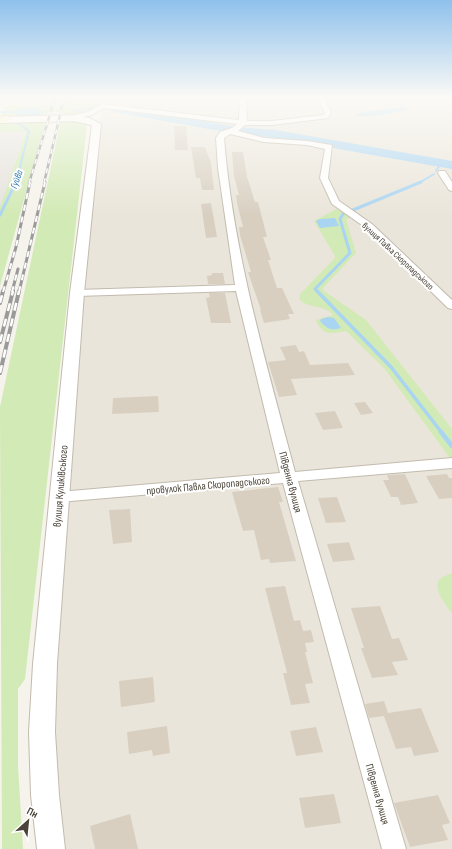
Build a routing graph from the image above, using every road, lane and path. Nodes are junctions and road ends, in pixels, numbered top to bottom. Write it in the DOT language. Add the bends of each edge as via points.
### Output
graph roads {
  1 [pos="97,138"];
  2 [pos="220,138"];
  3 [pos="259,138"];
  4 [pos="442,173"];
  5 [pos="452,188"];
  6 [pos="241,288"];
  7 [pos="77,293"];
  8 [pos="452,306"];
  9 [pos="452,463"];
  10 [pos="289,478"];
  11 [pos="59,497"];
  12 [pos="51,849"];
  13 [pos="394,849"];
  1 -- 7 [label="street, вулиця Куликівського"];
  2 -- 6 [label="street, Південна вулиця" via="221,161"];
  3 -- 8 [label="street, вулиця Павла Скоропадського" via="329,147 324,178 335,202 369,226"];
  4 -- 5 [label="street"];
  6 -- 7 [label="street"];
  6 -- 10 [label="street, Південна вулиця"];
  7 -- 11 [label="street, вулиця Куликівського"];
  9 -- 10 [label="street, провулок Павла Скоропадського"];
  10 -- 11 [label="street, провулок Павла Скоропадського"];
  10 -- 13 [label="street, Південна вулиця"];
  11 -- 12 [label="street, вулиця Куликівського" via="47,632 43,716 45,795"];
}
